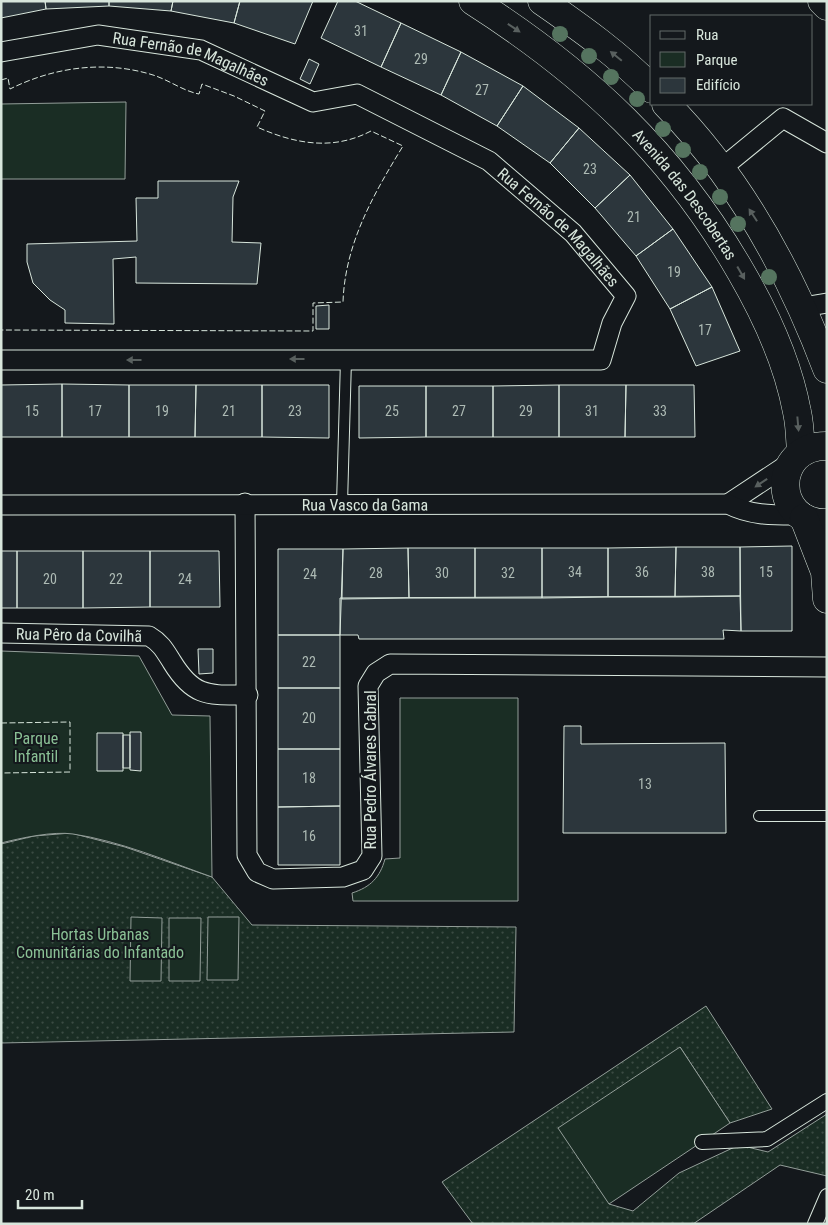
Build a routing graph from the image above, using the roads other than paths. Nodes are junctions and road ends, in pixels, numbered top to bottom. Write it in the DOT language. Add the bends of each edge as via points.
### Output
graph roads {
  1 [pos="474,1"];
  2 [pos="542,1"];
  3 [pos="822,1"];
  4 [pos="827,6"];
  5 [pos="1,52"];
  6 [pos="650,87"];
  7 [pos="667,105"];
  8 [pos="827,143"];
  9 [pos="722,168"];
  10 [pos="815,305"];
  11 [pos="346,359"];
  12 [pos="1,360"];
  13 [pos="827,369"];
  14 [pos="827,446"];
  15 [pos="797,457"];
  16 [pos="245,503"];
  17 [pos="342,504"];
  18 [pos="728,504"];
  19 [pos="1,505"];
  20 [pos="810,518"];
  21 [pos="827,599"];
  22 [pos="1,633"];
  23 [pos="827,667"];
  24 [pos="248,695"];
  25 [pos="759,816"];
  26 [pos="827,816"];
  27 [pos="827,1101"];
  28 [pos="702,1142"];
  29 [pos="827,1196"];
  30 [pos="820,1220"];
  1 -- 15 [label="main road, Avenida das Descobertas, one-way" via="560,61 609,103 666,163 700,205 754,295 778,349 797,412"];
  6 -- 2 [label="main road, one-way" via="591,36"];
  3 -- 4 [label="main road"];
  5 -- 11 [label="street, Rua Fernão de Magalhães" via="98,35 201,50 313,102 357,94 489,161 574,233 626,296 612,323 601,360"];
  7 -- 9 [label="main road"];
  8 -- 9 [label="street" via="783,118"];
  10 -- 9 [label="main road, one-way"];
  10 -- 13 [label="main road"];
  11 -- 12 [label="street, Rua Fernão de Magalhães, one-way"];
  11 -- 17 [label="lane"];
  14 -- 15 [label="main road" via="811,448"];
  15 -- 18 [label="street, one-way"];
  15 -- 20 [label="main road" via="784,482 786,495 794,510"];
  16 -- 17 [label="street, Rua Vasco da Gama"];
  16 -- 19 [label="street, Rua Vasco da Gama"];
  16 -- 24 [label="street, Rua Pedro Álvares Cabral"];
  17 -- 18 [label="street, Rua Vasco da Gama"];
  18 -- 20 [label="street, Rua Vasco da Gama" via="744,512"];
  20 -- 21 [label="main road" via="825,572"];
  22 -- 24 [label="street, Rua Pêro da Covilhã" via="149,636 164,648 180,675 201,692"];
  23 -- 24 [label="street, Rua Pedro Álvares Cabral" via="390,664 376,672 368,686 372,856 363,870 343,878 273,879 257,872 247,855"];
  25 -- 26 [label="lane"];
  27 -- 28 [label="street" via="767,1139"];
  29 -- 30 [label="street"];
}
